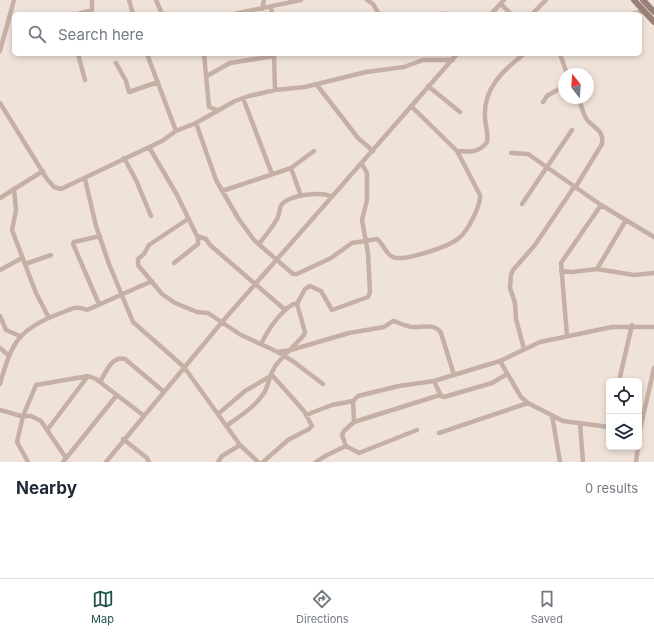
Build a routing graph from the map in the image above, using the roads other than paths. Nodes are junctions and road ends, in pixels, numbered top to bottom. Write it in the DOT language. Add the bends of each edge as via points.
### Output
graph roads {
  1 [pos="14,0"];
  2 [pos="92,0"];
  3 [pos="129,0"];
  4 [pos="156,0"];
  5 [pos="264,0"];
  6 [pos="301,0"];
  7 [pos="367,0"];
  8 [pos="546,0"];
  9 [pos="634,0"];
  10 [pos="643,0"];
  11 [pos="502,2"];
  12 [pos="271,7"];
  13 [pos="262,9"];
  14 [pos="644,11"];
  15 [pos="11,12"];
  16 [pos="85,12"];
  17 [pos="132,12"];
  18 [pos="161,12"];
  19 [pos="245,12"];
  20 [pos="272,12"];
  21 [pos="378,12"];
  22 [pos="492,12"];
  23 [pos="510,12"];
  24 [pos="534,12"];
  25 [pos="640,12"];
  26 [pos="654,12"];
  27 [pos="654,22"];
  28 [pos="0,52"];
  29 [pos="79,56"];
  30 [pos="148,56"];
  31 [pos="204,56"];
  32 [pos="268,56"];
  33 [pos="274,56"];
  34 [pos="456,56"];
  35 [pos="521,56"];
  36 [pos="561,56"];
  37 [pos="453,60"];
  38 [pos="116,63"];
  39 [pos="565,68"];
  40 [pos="207,76"];
  41 [pos="85,80"];
  42 [pos="158,82"];
  43 [pos="317,85"];
  44 [pos="428,86"];
  45 [pos="275,90"];
  46 [pos="558,90"];
  47 [pos="243,98"];
  48 [pos="543,102"];
  49 [pos="0,103"];
  50 [pos="581,104"];
  51 [pos="411,106"];
  52 [pos="218,110"];
  53 [pos="460,112"];
  54 [pos="196,123"];
  55 [pos="572,130"];
  56 [pos="176,131"];
  57 [pos="149,147"];
  58 [pos="373,150"];
  59 [pos="314,151"];
  60 [pos="457,151"];
  61 [pos="511,153"];
  62 [pos="124,158"];
  63 [pos="362,164"];
  64 [pos="548,167"];
  65 [pos="291,168"];
  66 [pos="43,171"];
  67 [pos="272,174"];
  68 [pos="85,179"];
  69 [pos="575,188"];
  70 [pos="14,189"];
  71 [pos="222,191"];
  72 [pos="301,196"];
  73 [pos="331,196"];
  74 [pos="0,198"];
  75 [pos="522,204"];
  76 [pos="601,205"];
  77 [pos="151,216"];
  78 [pos="188,218"];
  79 [pos="626,220"];
  80 [pos="100,236"];
  81 [pos="198,237"];
  82 [pos="654,237"];
  83 [pos="365,240"];
  84 [pos="259,244"];
  85 [pos="51,255"];
  86 [pos="22,258"];
  87 [pos="276,260"];
  88 [pos="174,263"];
  89 [pos="25,264"];
  90 [pos="597,269"];
  91 [pos="0,270"];
  92 [pos="561,270"];
  93 [pos="654,274"];
  94 [pos="152,281"];
  95 [pos="255,285"];
  96 [pos="122,294"];
  97 [pos="100,304"];
  98 [pos="297,304"];
  99 [pos="286,308"];
  100 [pos="0,316"];
  101 [pos="49,318"];
  102 [pos="222,322"];
  103 [pos="632,325"];
  104 [pos="654,327"];
  105 [pos="20,336"];
  106 [pos="567,336"];
  107 [pos="261,344"];
  108 [pos="0,348"];
  109 [pos="524,349"];
  110 [pos="291,350"];
  111 [pos="278,352"];
  112 [pos="8,355"];
  113 [pos="285,357"];
  114 [pos="500,361"];
  115 [pos="184,367"];
  116 [pos="654,368"];
  117 [pos="507,374"];
  118 [pos="454,375"];
  119 [pos="88,376"];
  120 [pos="270,376"];
  121 [pos="620,378"];
  122 [pos="434,381"];
  123 [pos="100,382"];
  124 [pos="0,384"];
  125 [pos="323,384"];
  126 [pos="163,391"];
  127 [pos="117,395"];
  128 [pos="440,395"];
  129 [pos="353,401"];
  130 [pos="528,403"];
  131 [pos="0,410"];
  132 [pos="218,414"];
  133 [pos="143,415"];
  134 [pos="306,415"];
  135 [pos="552,415"];
  136 [pos="23,416"];
  137 [pos="642,418"];
  138 [pos="354,422"];
  139 [pos="580,423"];
  140 [pos="226,426"];
  141 [pos="606,426"];
  142 [pos="48,429"];
  143 [pos="417,430"];
  144 [pos="439,433"];
  145 [pos="123,439"];
  146 [pos="240,445"];
  147 [pos="346,446"];
  148 [pos="638,450"];
  149 [pos="64,460"];
  150 [pos="28,462"];
  151 [pos="106,462"];
  152 [pos="149,462"];
  153 [pos="218,462"];
  154 [pos="258,462"];
  155 [pos="263,462"];
  156 [pos="316,462"];
  157 [pos="560,462"];
  158 [pos="583,462"];
  159 [pos="636,462"];
  1 -- 15 [label="street"];
  2 -- 16 [label="street" via="92,10"];
  3 -- 17 [label="street"];
  4 -- 18 [label="street"];
  5 -- 13 [label="street"];
  6 -- 12 [label="street"];
  7 -- 21 [label="street"];
  8 -- 24 [label="street"];
  9 -- 14 [label="street"];
  10 -- 26 [label="street"];
  11 -- 22 [label="street"];
  11 -- 23 [label="street"];
  12 -- 13 [label="street"];
  12 -- 20 [label="street"];
  13 -- 19 [label="street"];
  14 -- 25 [label="street"];
  14 -- 27 [label="street"];
  15 -- 28 [label="street"];
  29 -- 41 [label="street"];
  30 -- 42 [label="street"];
  31 -- 40 [label="street"];
  32 -- 40 [label="street" via="230,63"];
  33 -- 45 [label="street"];
  34 -- 37 [label="street"];
  35 -- 60 [label="street" via="492,85 486,100 484,115 487,142 483,148 472,152"];
  36 -- 39 [label="street"];
  37 -- 43 [label="street" via="423,60 404,67 366,72"];
  37 -- 44 [label="street"];
  38 -- 42 [label="street" via="129,92"];
  40 -- 52 [label="street" via="209,107"];
  42 -- 56 [label="street"];
  43 -- 45 [label="street"];
  43 -- 58 [label="street" via="358,138"];
  44 -- 51 [label="street"];
  44 -- 53 [label="street"];
  45 -- 47 [label="street"];
  46 -- 48 [label="street" via="547,96"];
  47 -- 52 [label="street"];
  47 -- 67 [label="street"];
  49 -- 66 [label="street"];
  50 -- 69 [label="street" via="587,119 599,130 603,140"];
  51 -- 58 [label="street"];
  51 -- 60 [label="street"];
  52 -- 54 [label="street"];
  54 -- 56 [label="street"];
  54 -- 71 [label="street"];
  55 -- 64 [label="street"];
  56 -- 57 [label="street"];
  57 -- 62 [label="street"];
  57 -- 78 [label="street"];
  58 -- 63 [label="street"];
  59 -- 65 [label="street"];
  60 -- 83 [label="street" via="474,181 480,200 461,236 453,242 422,254 398,258 390,256 377,239"];
  61 -- 64 [label="street" via="528,154"];
  62 -- 68 [label="street"];
  62 -- 77 [label="street"];
  63 -- 73 [label="street"];
  63 -- 83 [label="street" via="367,173 367,200 362,220"];
  64 -- 69 [label="street"];
  64 -- 75 [label="street"];
  65 -- 67 [label="street"];
  65 -- 72 [label="street"];
  66 -- 68 [label="street" via="57,189"];
  66 -- 70 [label="street"];
  67 -- 71 [label="street"];
  68 -- 80 [label="street"];
  69 -- 76 [label="street"];
  69 -- 109 [label="street" via="511,275 510,288"];
  70 -- 74 [label="street"];
  70 -- 86 [label="street" via="16,210 12,228"];
  71 -- 84 [label="street" via="238,218"];
  72 -- 73 [label="street"];
  72 -- 84 [label="street" via="282,204 277,218"];
  73 -- 87 [label="street"];
  76 -- 79 [label="street"];
  76 -- 92 [label="street" via="562,263"];
  78 -- 81 [label="street"];
  78 -- 94 [label="street" via="149,245 138,260 138,264"];
  79 -- 82 [label="street"];
  79 -- 90 [label="street"];
  80 -- 96 [label="street"];
  80 -- 97 [label="street" via="73,244"];
  81 -- 88 [label="street" via="198,244"];
  81 -- 95 [label="street" via="206,239"];
  83 -- 87 [label="street" via="352,243 331,258 297,274 293,274"];
  83 -- 98 [label="street" via="368,253 368,297 332,310 321,292 310,286 305,289"];
  84 -- 87 [label="street"];
  85 -- 89 [label="street"];
  86 -- 89 [label="street"];
  86 -- 91 [label="street"];
  87 -- 95 [label="street"];
  89 -- 101 [label="street"];
  90 -- 92 [label="street" via="572,272"];
  90 -- 93 [label="street"];
  92 -- 106 [label="street"];
  94 -- 96 [label="street"];
  94 -- 102 [label="street" via="162,294 175,303 186,309 208,313"];
  95 -- 99 [label="street"];
  95 -- 102 [label="street"];
  96 -- 97 [label="street"];
  96 -- 115 [label="street" via="133,322"];
  97 -- 101 [label="street" via="87,310 78,307"];
  98 -- 99 [label="street"];
  98 -- 110 [label="street" via="305,332"];
  99 -- 107 [label="street" via="268,330"];
  100 -- 105 [label="street" via="6,330"];
  101 -- 105 [label="street" via="28,328"];
  102 -- 107 [label="street"];
  102 -- 115 [label="street"];
  103 -- 104 [label="street"];
  103 -- 106 [label="street"];
  103 -- 121 [label="street"];
  105 -- 112 [label="street"];
  106 -- 109 [label="street" via="540,342"];
  107 -- 111 [label="street"];
  108 -- 112 [label="street"];
  109 -- 114 [label="street"];
  110 -- 111 [label="street"];
  110 -- 113 [label="street"];
  110 -- 118 [label="street" via="349,333 384,327 392,321 398,321 409,327 432,327 440,331"];
  111 -- 113 [label="street"];
  112 -- 124 [label="street"];
  113 -- 120 [label="street"];
  113 -- 125 [label="street"];
  114 -- 117 [label="street"];
  114 -- 118 [label="street"];
  115 -- 126 [label="street"];
  115 -- 132 [label="street"];
  116 -- 137 [label="street"];
  117 -- 128 [label="street" via="474,389 444,397"];
  117 -- 130 [label="street" via="520,397"];
  118 -- 122 [label="street"];
  119 -- 123 [label="street"];
  119 -- 136 [label="street" via="36,385"];
  119 -- 142 [label="street"];
  120 -- 132 [label="street" via="245,391"];
  120 -- 134 [label="street"];
  120 -- 140 [label="street" via="259,399"];
  122 -- 128 [label="street"];
  122 -- 129 [label="street" via="365,394"];
  123 -- 126 [label="street" via="114,360 120,357"];
  123 -- 127 [label="street"];
  126 -- 133 [label="street"];
  127 -- 133 [label="street"];
  127 -- 149 [label="street"];
  128 -- 138 [label="street"];
  129 -- 134 [label="street" via="332,405"];
  129 -- 138 [label="street"];
  130 -- 135 [label="street"];
  130 -- 144 [label="street"];
  131 -- 136 [label="street"];
  132 -- 140 [label="street"];
  133 -- 145 [label="street"];
  134 -- 155 [label="street" via="311,428 288,440"];
  135 -- 139 [label="street" via="562,421"];
  135 -- 157 [label="street"];
  136 -- 142 [label="street" via="36,418"];
  136 -- 150 [label="street" via="18,445"];
  138 -- 147 [label="street" via="343,433"];
  139 -- 141 [label="street"];
  139 -- 158 [label="street"];
  140 -- 146 [label="street"];
  142 -- 149 [label="street"];
  143 -- 147 [label="street" via="359,453"];
  145 -- 151 [label="street"];
  145 -- 152 [label="street"];
  146 -- 153 [label="street" via="222,456"];
  146 -- 154 [label="street"];
  147 -- 156 [label="street"];
  148 -- 159 [label="street"];
}
